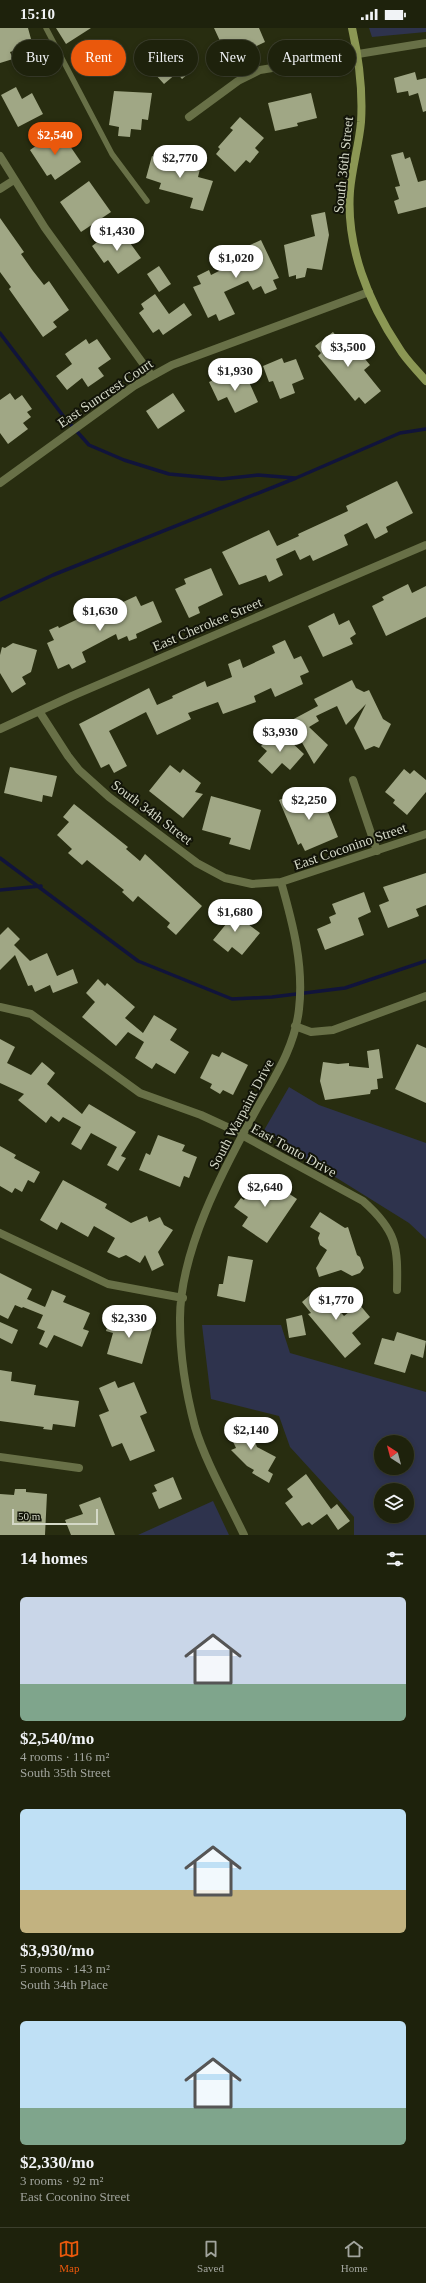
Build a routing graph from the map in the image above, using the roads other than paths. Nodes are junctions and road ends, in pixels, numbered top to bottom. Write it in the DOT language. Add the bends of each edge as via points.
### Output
graph roads {
  1 [pos="46,28"];
  2 [pos="352,28"];
  3 [pos="426,43"];
  4 [pos="358,54"];
  5 [pos="189,117"];
  6 [pos="0,156"];
  7 [pos="14,180"];
  8 [pos="0,190"];
  9 [pos="147,201"];
  10 [pos="369,292"];
  11 [pos="152,376"];
  12 [pos="426,381"];
  13 [pos="0,483"];
  14 [pos="426,545"];
  15 [pos="40,711"];
  16 [pos="0,729"];
  17 [pos="353,780"];
  18 [pos="426,834"];
  19 [pos="377,851"];
  20 [pos="281,882"];
  21 [pos="426,996"];
  22 [pos="0,1006"];
  23 [pos="295,1026"];
  24 [pos="242,1136"];
  25 [pos="0,1233"];
  26 [pos="397,1290"];
  27 [pos="183,1298"];
  28 [pos="0,1457"];
  29 [pos="79,1468"];
  30 [pos="244,1535"];
  1 -- 9 [label="lane" via="112,154"];
  2 -- 4 [label="street, South 36th Street"];
  3 -- 4 [label="street"];
  4 -- 5 [label="street" via="260,70 238,81"];
  4 -- 10 [label="street, South 36th Street" via="362,88 361,123 350,192 350,223 356,258"];
  6 -- 7 [label="street"];
  7 -- 8 [label="street"];
  7 -- 11 [label="street" via="45,228"];
  10 -- 11 [label="street, East Suncrest Court" via="172,365"];
  10 -- 12 [label="street, South 36th Street" via="399,349"];
  11 -- 13 [label="street, East Suncrest Court" via="134,386"];
  14 -- 15 [label="street, East Cherokee Street"];
  15 -- 16 [label="street, East Cherokee Street"];
  15 -- 20 [label="street, South 34th Street" via="79,770 109,797 197,863 225,878 252,884"];
  17 -- 19 [label="street"];
  18 -- 19 [label="street, East Coconino Street"];
  19 -- 20 [label="street, East Coconino Street"];
  20 -- 23 [label="street, South Warpaint Drive" via="297,944 300,977 299,1010"];
  21 -- 23 [label="street" via="333,1030 311,1032"];
  22 -- 24 [label="street, East Tonto Drive" via="31,1014 140,1093 201,1115"];
  23 -- 24 [label="street, South Warpaint Drive" via="289,1050"];
  24 -- 26 [label="street, East Tonto Drive" via="363,1201 380,1216 395,1243"];
  24 -- 27 [label="street, South Warpaint Drive" via="196,1235"];
  25 -- 27 [label="street" via="108,1284"];
  27 -- 30 [label="street, South Warpaint Drive" via="180,1320 182,1367 196,1429"];
  28 -- 29 [label="street"];
}
